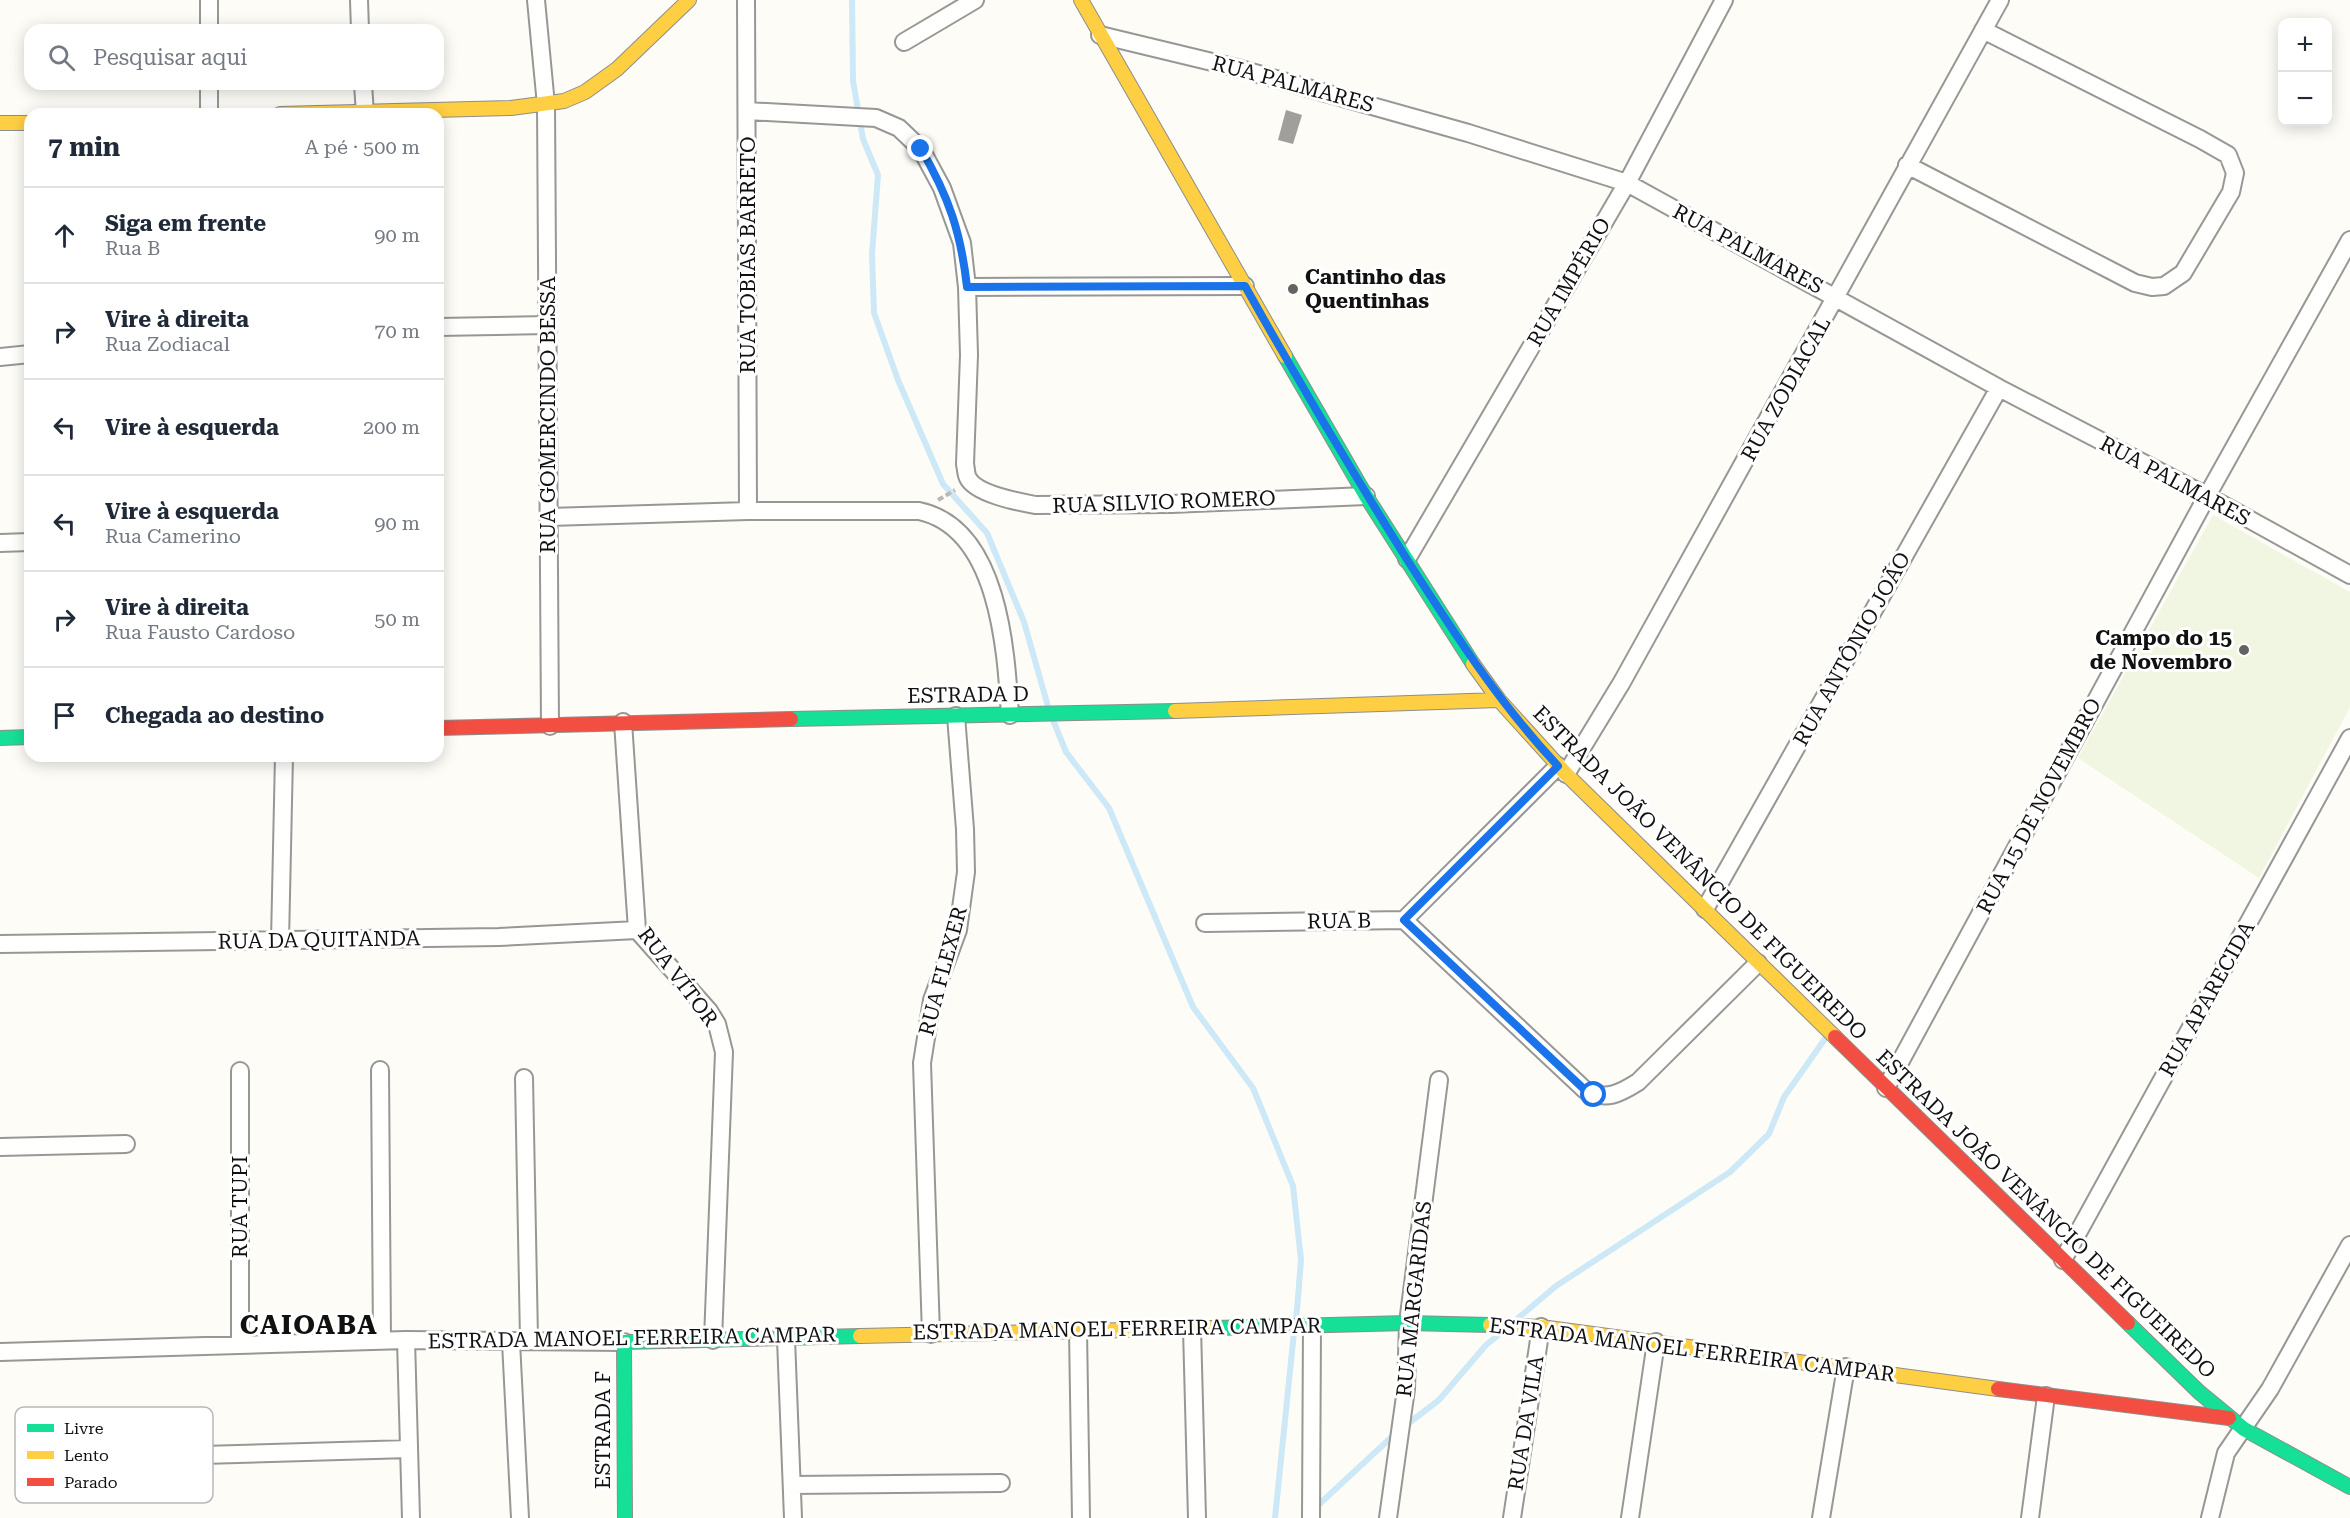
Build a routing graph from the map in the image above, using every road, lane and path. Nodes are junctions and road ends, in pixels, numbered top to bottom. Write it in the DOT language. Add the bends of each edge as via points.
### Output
graph roads {
  1 [pos="209,0"];
  2 [pos="359,0"];
  3 [pos="536,0"];
  4 [pos="689,0"];
  5 [pos="746,0"];
  6 [pos="975,0"];
  7 [pos="1081,0"];
  8 [pos="1724,0"];
  9 [pos="2000,0"];
  10 [pos="209,24"];
  11 [pos="360,24"];
  12 [pos="1983,30"];
  13 [pos="1100,35"];
  14 [pos="904,42"];
  15 [pos="209,90"];
  16 [pos="363,90"];
  17 [pos="546,105"];
  18 [pos="209,108"];
  19 [pos="365,108"];
  20 [pos="444,110"];
  21 [pos="747,111"];
  22 [pos="0,123"];
  23 [pos="24,123"];
  24 [pos="1908,165"];
  25 [pos="1627,183"];
  26 [pos="2350,240"];
  27 [pos="1245,286"];
  28 [pos="967,287"];
  29 [pos="1838,297"];
  30 [pos="548,325"];
  31 [pos="444,327"];
  32 [pos="24,355"];
  33 [pos="0,357"];
  34 [pos="1999,388"];
  35 [pos="965,482"];
  36 [pos="1366,496"];
  37 [pos="2207,496"];
  38 [pos="941,498"];
  39 [pos="748,511"];
  40 [pos="549,517"];
  41 [pos="24,542"];
  42 [pos="0,543"];
  43 [pos="1407,559"];
  44 [pos="2350,575"];
  45 [pos="1499,700"];
  46 [pos="1017,715"];
  47 [pos="956,716"];
  48 [pos="623,722"];
  49 [pos="550,726"];
  50 [pos="444,728"];
  51 [pos="24,737"];
  52 [pos="0,738"];
  53 [pos="2350,738"];
  54 [pos="285,762"];
  55 [pos="1562,770"];
  56 [pos="1705,909"];
  57 [pos="1404,920"];
  58 [pos="1205,923"];
  59 [pos="637,930"];
  60 [pos="280,941"];
  61 [pos="0,944"];
  62 [pos="1758,963"];
  63 [pos="380,1070"];
  64 [pos="240,1071"];
  65 [pos="524,1078"];
  66 [pos="1439,1080"];
  67 [pos="1886,1088"];
  68 [pos="126,1144"];
  69 [pos="0,1147"];
  70 [pos="2347,1256"];
  71 [pos="2063,1260"];
  72 [pos="1408,1323"];
  73 [pos="1312,1325"];
  74 [pos="1538,1327"];
  75 [pos="1192,1329"];
  76 [pos="1078,1331"];
  77 [pos="931,1334"];
  78 [pos="786,1339"];
  79 [pos="406,1340"];
  80 [pos="529,1340"];
  81 [pos="382,1341"];
  82 [pos="713,1341"];
  83 [pos="511,1342"];
  84 [pos="624,1342"];
  85 [pos="1656,1342"];
  86 [pos="240,1344"];
  87 [pos="0,1352"];
  88 [pos="1845,1367"];
  89 [pos="2046,1396"];
  90 [pos="2229,1418"];
  91 [pos="2244,1429"];
  92 [pos="409,1449"];
  93 [pos="213,1455"];
  94 [pos="1001,1483"];
  95 [pos="792,1485"];
  96 [pos="2350,1487"];
  97 [pos="411,1518"];
  98 [pos="520,1518"];
  99 [pos="625,1518"];
  100 [pos="793,1518"];
  101 [pos="1081,1518"];
  102 [pos="1197,1518"];
  103 [pos="1311,1518"];
  104 [pos="1388,1518"];
  105 [pos="1512,1518"];
  106 [pos="1630,1518"];
  107 [pos="1821,1518"];
  108 [pos="2030,1518"];
  109 [pos="2210,1518"];
  1 -- 10 [label="street"];
  2 -- 11 [label="street"];
  3 -- 17 [label="street, RUA GOMERCINDO BESSA"];
  4 -- 17 [label="street" via="593,87 573,99"];
  5 -- 21 [label="street, RUA TOBIAS BARRETO"];
  6 -- 14 [label="street"];
  7 -- 13 [label="street, ESTRADA JOÃO VENÂNCIO DE FIGUEIREDO"];
  8 -- 25 [label="street, RUA IMPÉRIO"];
  9 -- 12 [label="street, RUA ZODIACAL"];
  12 -- 24 [label="street, RUA ZODIACAL"];
  12 -- 24 [label="street" via="2228,155 2235,173 2230,192 2183,273 2164,286 2152,287 2135,283"];
  13 -- 25 [label="street, RUA PALMARES" via="1446,126"];
  13 -- 27 [label="street, ESTRADA JOÃO VENÂNCIO DE FIGUEIREDO"];
  15 -- 18 [label="street"];
  16 -- 19 [label="street"];
  17 -- 20 [label="street"];
  17 -- 30 [label="street, RUA GOMERCINDO BESSA"];
  21 -- 28 [label="street" via="876,118 911,137 932,167 962,243"];
  21 -- 39 [label="street, RUA TOBIAS BARRETO"];
  22 -- 23 [label="street"];
  24 -- 29 [label="street, RUA ZODIACAL"];
  25 -- 29 [label="street, RUA PALMARES"];
  25 -- 43 [label="street, RUA IMPÉRIO"];
  26 -- 37 [label="street, RUA 15 DE NOVEMBRO"];
  27 -- 28 [label="street"];
  27 -- 36 [label="street, ESTRADA JOÃO VENÂNCIO DE FIGUEIREDO"];
  28 -- 35 [label="street"];
  29 -- 34 [label="street, RUA PALMARES"];
  29 -- 55 [label="street, RUA ZODIACAL" via="1622,682"];
  30 -- 31 [label="street"];
  30 -- 40 [label="street, RUA GOMERCINDO BESSA"];
  32 -- 33 [label="street"];
  34 -- 37 [label="street, RUA PALMARES"];
  34 -- 56 [label="street, RUA ANTÔNIO JOÃO"];
  35 -- 36 [label="street, RUA SILVIO ROMERO" via="1035,505"];
  35 -- 38 [label="path"];
  36 -- 43 [label="street, ESTRADA JOÃO VENÂNCIO DE FIGUEIREDO"];
  37 -- 44 [label="street, RUA PALMARES"];
  37 -- 67 [label="street, RUA 15 DE NOVEMBRO"];
  39 -- 40 [label="street"];
  39 -- 46 [label="street" via="935,514 960,534 985,573 1004,640"];
  40 -- 49 [label="street, RUA GOMERCINDO BESSA"];
  41 -- 42 [label="street"];
  43 -- 45 [label="street, ESTRADA JOÃO VENÂNCIO DE FIGUEIREDO"];
  45 -- 46 [label="street, ESTRADA D"];
  45 -- 55 [label="street, ESTRADA JOÃO VENÂNCIO DE FIGUEIREDO"];
  46 -- 47 [label="street, ESTRADA D"];
  47 -- 48 [label="street, ESTRADA D"];
  47 -- 77 [label="street, RUA FLEXER" via="966,872 957,930 932,1000 922,1063"];
  48 -- 49 [label="street, ESTRADA D"];
  48 -- 59 [label="street, RUA VÍTOR"];
  49 -- 50 [label="street, ESTRADA D"];
  51 -- 52 [label="street"];
  53 -- 71 [label="street, RUA APARECIDA"];
  54 -- 60 [label="street"];
  55 -- 56 [label="street, ESTRADA JOÃO VENÂNCIO DE FIGUEIREDO"];
  55 -- 57 [label="street, RUA ZODIACAL"];
  56 -- 62 [label="street, ESTRADA JOÃO VENÂNCIO DE FIGUEIREDO"];
  57 -- 58 [label="street, RUA B"];
  57 -- 62 [label="street" via="1585,1090 1606,1097 1638,1082"];
  59 -- 60 [label="street, RUA DA QUITANDA"];
  59 -- 82 [label="street, RUA VÍTOR" via="709,1011 722,1044"];
  60 -- 61 [label="street, RUA DA QUITANDA"];
  62 -- 67 [label="street, ESTRADA JOÃO VENÂNCIO DE FIGUEIREDO"];
  63 -- 81 [label="street"];
  64 -- 86 [label="street, RUA TUPI"];
  65 -- 80 [label="street"];
  66 -- 72 [label="street, RUA MARGARIDAS"];
  67 -- 71 [label="street, ESTRADA JOÃO VENÂNCIO DE FIGUEIREDO"];
  68 -- 69 [label="street"];
  70 -- 91 [label="street"];
  71 -- 90 [label="street, ESTRADA JOÃO VENÂNCIO DE FIGUEIREDO"];
  72 -- 73 [label="street, ESTRADA MANOEL FERREIRA CAMPAR"];
  72 -- 74 [label="street, ESTRADA MANOEL FERREIRA CAMPAR"];
  72 -- 104 [label="street, RUA MARGARIDAS" via="1406,1389"];
  73 -- 75 [label="street, ESTRADA MANOEL FERREIRA CAMPAR"];
  73 -- 103 [label="street"];
  74 -- 85 [label="street, ESTRADA MANOEL FERREIRA CAMPAR"];
  74 -- 105 [label="street, RUA DA VILA"];
  75 -- 76 [label="street, ESTRADA MANOEL FERREIRA CAMPAR"];
  75 -- 102 [label="street"];
  76 -- 77 [label="street, ESTRADA MANOEL FERREIRA CAMPAR"];
  76 -- 101 [label="street"];
  77 -- 78 [label="street, ESTRADA MANOEL FERREIRA CAMPAR"];
  78 -- 82 [label="street, ESTRADA MANOEL FERREIRA CAMPAR"];
  78 -- 95 [label="street"];
  79 -- 81 [label="street, ESTRADA MANOEL FERREIRA CAMPAR"];
  79 -- 83 [label="street, ESTRADA MANOEL FERREIRA CAMPAR"];
  79 -- 92 [label="street"];
  80 -- 83 [label="street, ESTRADA MANOEL FERREIRA CAMPAR"];
  80 -- 84 [label="street, ESTRADA MANOEL FERREIRA CAMPAR"];
  81 -- 86 [label="street, ESTRADA MANOEL FERREIRA CAMPAR"];
  82 -- 84 [label="street, ESTRADA MANOEL FERREIRA CAMPAR"];
  83 -- 98 [label="street"];
  84 -- 99 [label="street, ESTRADA F"];
  85 -- 88 [label="street, ESTRADA MANOEL FERREIRA CAMPAR"];
  85 -- 106 [label="street"];
  86 -- 87 [label="street, ESTRADA MANOEL FERREIRA CAMPAR"];
  88 -- 89 [label="street, ESTRADA MANOEL FERREIRA CAMPAR"];
  88 -- 107 [label="street"];
  89 -- 90 [label="street, ESTRADA MANOEL FERREIRA CAMPAR"];
  89 -- 108 [label="street"];
  90 -- 91 [label="street, ESTRADA JOÃO VENÂNCIO DE FIGUEIREDO"];
  91 -- 96 [label="street, ESTRADA JOÃO VENÂNCIO DE FIGUEIREDO"];
  91 -- 109 [label="street" via="2226,1453"];
  92 -- 93 [label="street"];
  92 -- 97 [label="street"];
  94 -- 95 [label="street"];
  95 -- 100 [label="street"];
}
